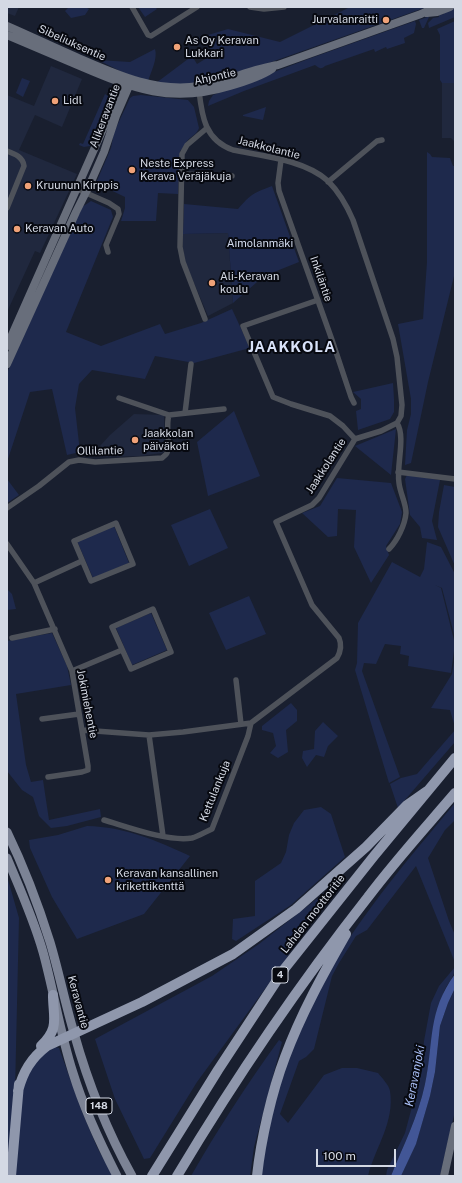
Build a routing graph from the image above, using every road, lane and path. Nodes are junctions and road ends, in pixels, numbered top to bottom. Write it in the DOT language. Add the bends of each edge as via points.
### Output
graph roads {
  1 [pos="132,7"];
  2 [pos="197,7"];
  3 [pos="250,7"];
  4 [pos="284,7"];
  5 [pos="435,7"];
  6 [pos="450,7"];
  7 [pos="417,15"];
  8 [pos="7,26"];
  9 [pos="7,35"];
  10 [pos="126,87"];
  11 [pos="199,90"];
  12 [pos="118,104"];
  13 [pos="207,128"];
  14 [pos="382,140"];
  15 [pos="7,151"];
  16 [pos="281,160"];
  17 [pos="181,174"];
  18 [pos="232,176"];
  19 [pos="328,182"];
  20 [pos="77,190"];
  21 [pos="86,194"];
  22 [pos="7,208"];
  23 [pos="108,252"];
  24 [pos="318,300"];
  25 [pos="205,319"];
  26 [pos="10,339"];
  27 [pos="7,364"];
  28 [pos="191,364"];
  29 [pos="119,398"];
  30 [pos="354,403"];
  31 [pos="224,409"];
  32 [pos="186,413"];
  33 [pos="169,415"];
  34 [pos="397,423"];
  35 [pos="355,439"];
  36 [pos="398,472"];
  37 [pos="455,479"];
  38 [pos="7,508"];
  39 [pos="7,544"];
  40 [pos="389,549"];
  41 [pos="82,561"];
  42 [pos="34,583"];
  43 [pos="55,629"];
  44 [pos="12,638"];
  45 [pos="122,650"];
  46 [pos="72,671"];
  47 [pos="236,680"];
  48 [pos="79,714"];
  49 [pos="42,719"];
  50 [pos="251,723"];
  51 [pos="241,724"];
  52 [pos="82,730"];
  53 [pos="148,734"];
  54 [pos="455,758"];
  55 [pos="48,777"];
  56 [pos="427,791"];
  57 [pos="455,793"];
  58 [pos="104,820"];
  59 [pos="7,832"];
  60 [pos="163,836"];
  61 [pos="7,858"];
  62 [pos="368,896"];
  63 [pos="53,995"];
  64 [pos="74,1033"];
  65 [pos="63,1038"];
  66 [pos="18,1091"];
  67 [pos="455,1126"];
  68 [pos="153,1175"];
  69 [pos="11,1176"];
  70 [pos="117,1176"];
  71 [pos="132,1176"];
  72 [pos="178,1176"];
  73 [pos="257,1176"];
  74 [pos="444,1176"];
  1 -- 2 [label="street" via="151,36"];
  3 -- 4 [label="street" via="264,10"];
  5 -- 7 [label="main road, Ahjontie"];
  6 -- 7 [label="main road, Ahjontie"];
  7 -- 11 [label="main road, Ahjontie" via="278,65 266,66"];
  8 -- 10 [label="main road, Sibeliuksentie" via="91,64"];
  9 -- 10 [label="main road, Sibeliuksentie"];
  10 -- 11 [label="main road, Ahjontie" via="151,88 172,94"];
  10 -- 12 [label="main road, Alikeravantie"];
  11 -- 13 [label="street, Jaakkolantie"];
  12 -- 20 [label="main road, Alikeravantie"];
  12 -- 21 [label="main road, Alikeravantie" via="104,152"];
  13 -- 16 [label="street, Jaakkolantie" via="216,142 224,147"];
  13 -- 17 [label="street" via="182,154"];
  14 -- 19 [label="street" via="377,141"];
  15 -- 22 [label="street" via="21,158 24,166"];
  16 -- 19 [label="street, Jaakkolantie" via="316,173"];
  16 -- 24 [label="street, Inkiläntie" via="279,191"];
  17 -- 18 [label="street"];
  17 -- 25 [label="street" via="182,262"];
  19 -- 34 [label="street, Jaakkolantie" via="345,203 353,220 393,339 402,404"];
  20 -- 21 [label="street"];
  20 -- 26 [label="main road, Alikeravantie"];
  21 -- 23 [label="street" via="113,205 119,211 106,245"];
  21 -- 26 [label="main road, Alikeravantie"];
  24 -- 30 [label="street, Inkiläntie"];
  24 -- 35 [label="street" via="243,326 273,397 330,416"];
  26 -- 27 [label="main road, Alikeravantie"];
  28 -- 32 [label="street"];
  29 -- 33 [label="street"];
  31 -- 32 [label="street"];
  32 -- 33 [label="street"];
  33 -- 38 [label="street, Ollilantie" via="168,449 162,458 69,462"];
  34 -- 35 [label="street, Jaakkolantie"];
  34 -- 36 [label="street" via="401,432"];
  35 -- 50 [label="street, Jaakkolantie" via="319,498 312,505 276,522 312,605 341,642 340,653 337,658"];
  36 -- 37 [label="street"];
  36 -- 40 [label="street" via="398,483 406,513 394,545"];
  39 -- 42 [label="street, Jokimiehentie"];
  41 -- 41 [label="street" via="92,581 133,564 116,523 74,541"];
  41 -- 42 [label="street"];
  42 -- 43 [label="street, Jokimiehentie"];
  43 -- 44 [label="street"];
  43 -- 46 [label="street, Jokimiehentie"];
  45 -- 45 [label="street" via="131,669 171,652 153,610 112,628"];
  45 -- 46 [label="street"];
  46 -- 48 [label="street, Jokimiehentie"];
  47 -- 51 [label="street"];
  48 -- 49 [label="street"];
  48 -- 52 [label="street, Jokimiehentie"];
  50 -- 51 [label="street"];
  50 -- 60 [label="street, Kettulankuja" via="212,828 200,836 191,838"];
  51 -- 53 [label="street"];
  52 -- 53 [label="street"];
  52 -- 55 [label="street, Jokimiehentie" via="88,770"];
  53 -- 60 [label="street"];
  54 -- 56 [label="highway, Lahden moottoritie / 4"];
  56 -- 64 [label="highway" via="407,805 366,847 296,909 233,954 142,1002"];
  56 -- 68 [label="highway, Lahden moottoritie / 4" via="285,968"];
  57 -- 62 [label="highway, 4"];
  58 -- 60 [label="street, Kettulankuja"];
  59 -- 64 [label="main road, Keravantie / 148" via="50,943"];
  61 -- 63 [label="main road, Keravantie / 148" via="43,950"];
  62 -- 72 [label="highway, 4" via="281,1013"];
  62 -- 73 [label="highway" via="304,1010 284,1058 272,1100"];
  63 -- 65 [label="main road, Keravantie / 148"];
  63 -- 66 [label="highway" via="54,1025 51,1035 27,1060 20,1075"];
  64 -- 65 [label="highway"];
  64 -- 71 [label="main road, Keravantie / 148" via="95,1097"];
  65 -- 66 [label="highway" via="47,1046 31,1060"];
  65 -- 70 [label="main road, Keravantie / 148" via="72,1073 86,1109"];
  66 -- 69 [label="highway"];
  67 -- 74 [label="main road"];
}
